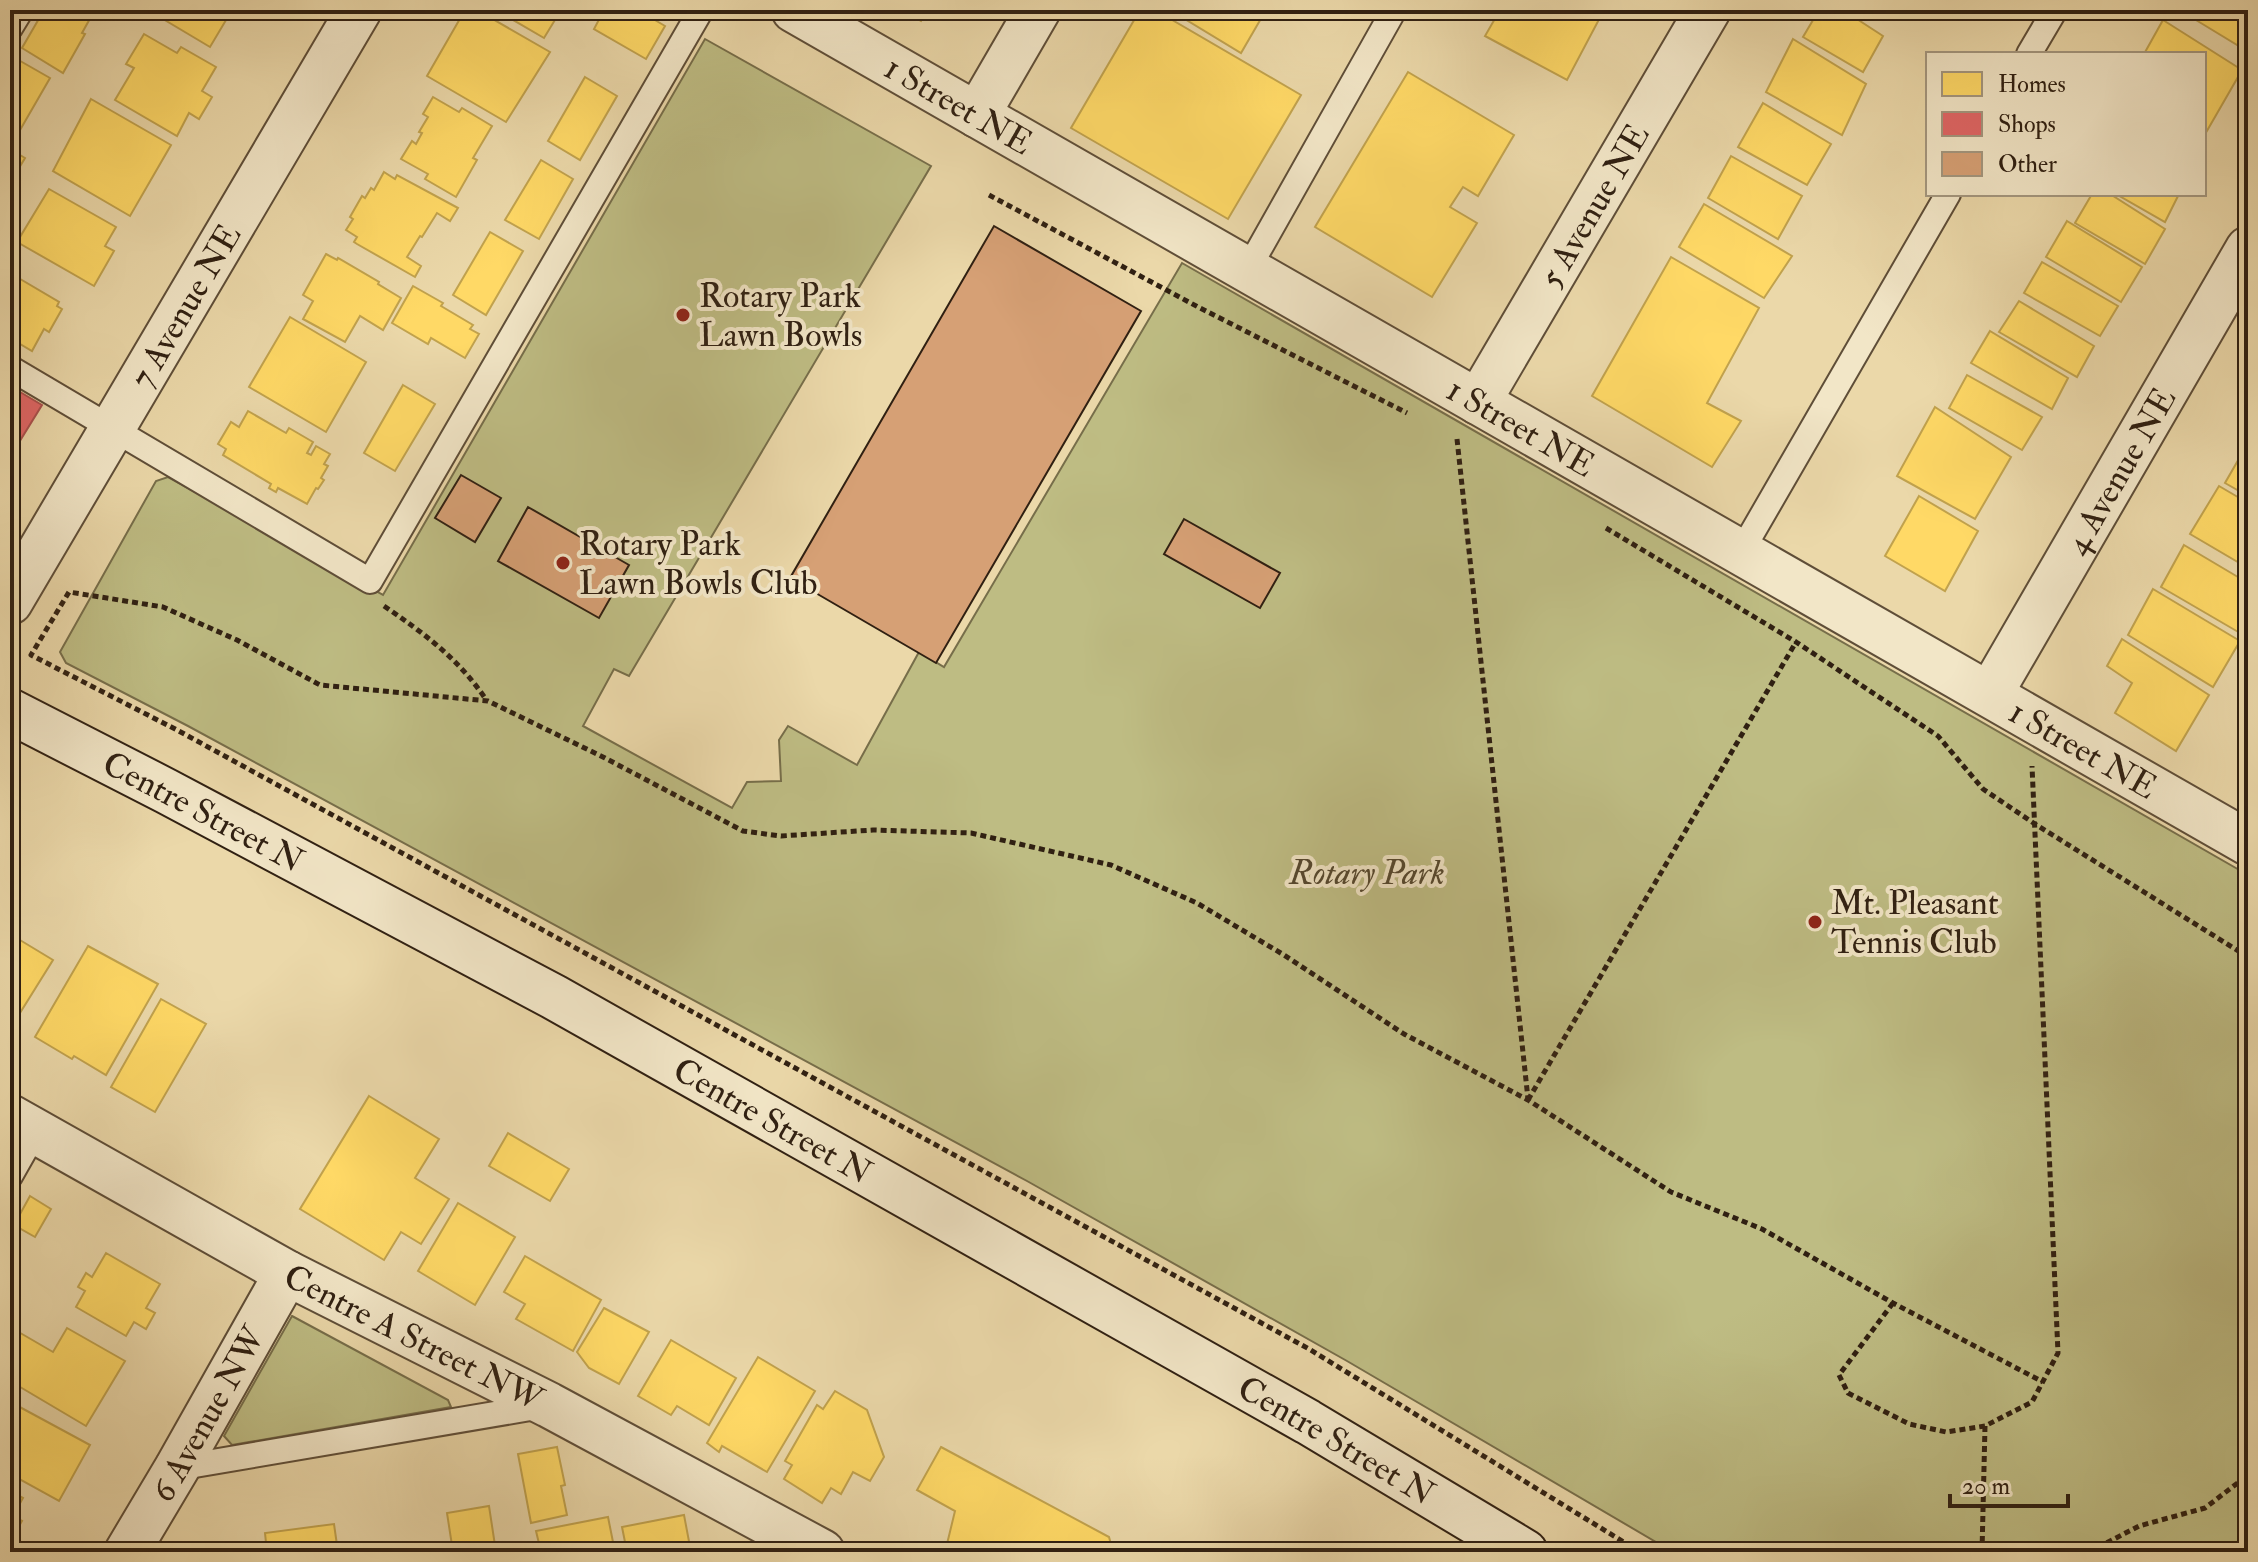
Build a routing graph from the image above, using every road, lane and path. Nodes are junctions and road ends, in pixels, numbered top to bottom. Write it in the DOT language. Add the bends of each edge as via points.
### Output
graph roads {
  1 [pos="21,10"];
  2 [pos="359,10"];
  3 [pos="701,10"];
  4 [pos="794,10"];
  5 [pos="1038,10"];
  6 [pos="1394,10"];
  7 [pos="1708,10"];
  8 [pos="2055,10"];
  9 [pos="10,28"];
  10 [pos="2030,52"];
  11 [pos="977,115"];
  12 [pos="989,195"];
  13 [pos="1947,196"];
  14 [pos="2248,249"];
  15 [pos="1248,269"];
  16 [pos="10,368"];
  17 [pos="1478,402"];
  18 [pos="1414,417"];
  19 [pos="112,428"];
  20 [pos="1467,444"];
  21 [pos="1599,523"];
  22 [pos="1741,552"];
  23 [pos="374,600"];
  24 [pos="10,602"];
  25 [pos="1796,642"];
  26 [pos="1990,694"];
  27 [pos="488,701"];
  28 [pos="10,711"];
  29 [pos="2043,725"];
  30 [pos="2035,824"];
  31 [pos="2246,838"];
  32 [pos="2248,957"];
  33 [pos="1528,1100"];
  34 [pos="23,1125"];
  35 [pos="10,1176"];
  36 [pos="287,1273"];
  37 [pos="1893,1303"];
  38 [pos="2043,1382"];
  39 [pos="549,1405"];
  40 [pos="1985,1426"];
  41 [pos="177,1468"];
  42 [pos="2248,1475"];
  43 [pos="127,1552"];
  44 [pos="822,1552"];
  45 [pos="1525,1552"];
  46 [pos="1640,1552"];
  47 [pos="1982,1552"];
  48 [pos="2089,1552"];
  1 -- 9 [label="lane"];
  2 -- 19 [label="street, 7 Avenue NE"];
  3 -- 19 [label="lane" via="370,581"];
  4 -- 11 [label="street, 1 Street NE"];
  5 -- 11 [label="street"];
  6 -- 15 [label="lane"];
  7 -- 17 [label="street, 5 Avenue NE"];
  8 -- 10 [label="lane"];
  11 -- 15 [label="street, 1 Street NE"];
  12 -- 18 [label="path"];
  13 -- 22 [label="lane"];
  14 -- 26 [label="street, 4 Avenue NE"];
  15 -- 17 [label="street, 1 Street NE"];
  16 -- 19 [label="lane"];
  17 -- 22 [label="street, 1 Street NE"];
  19 -- 24 [label="street, 7 Avenue NE"];
  20 -- 33 [label="path" via="1457,439"];
  21 -- 25 [label="path"];
  22 -- 26 [label="street, 1 Street NE"];
  23 -- 27 [label="path" via="428,636"];
  25 -- 30 [label="path" via="1938,736 1983,789"];
  25 -- 33 [label="path"];
  26 -- 29 [label="street, 1 Street NE"];
  27 -- 33 [label="path" via="743,831 781,836 873,830 971,833 1111,865 1197,903 1404,1034"];
  27 -- 46 [label="path" via="320,685 163,607 69,592 31,655 1309,1349"];
  28 -- 45 [label="street, Centre Street N" via="554,997 1308,1422"];
  29 -- 30 [label="path" via="2031,743"];
  29 -- 31 [label="street, 1 Street NE"];
  30 -- 32 [label="path"];
  30 -- 38 [label="path" via="2058,1353"];
  33 -- 37 [label="path" via="1671,1192 1762,1229"];
  34 -- 35 [label="lane"];
  34 -- 36 [label="street, Centre A Street NW"];
  36 -- 39 [label="street, Centre A Street NW"];
  36 -- 41 [label="street, 6 Avenue NW"];
  37 -- 38 [label="path"];
  37 -- 40 [label="path" via="1839,1375 1848,1393 1909,1424 1946,1432"];
  38 -- 40 [label="path" via="2032,1402"];
  39 -- 41 [label="lane"];
  39 -- 44 [label="street, Centre A Street NW"];
  40 -- 47 [label="path"];
  41 -- 43 [label="street, 6 Avenue NW"];
  42 -- 48 [label="path" via="2205,1508 2139,1526"];
}
